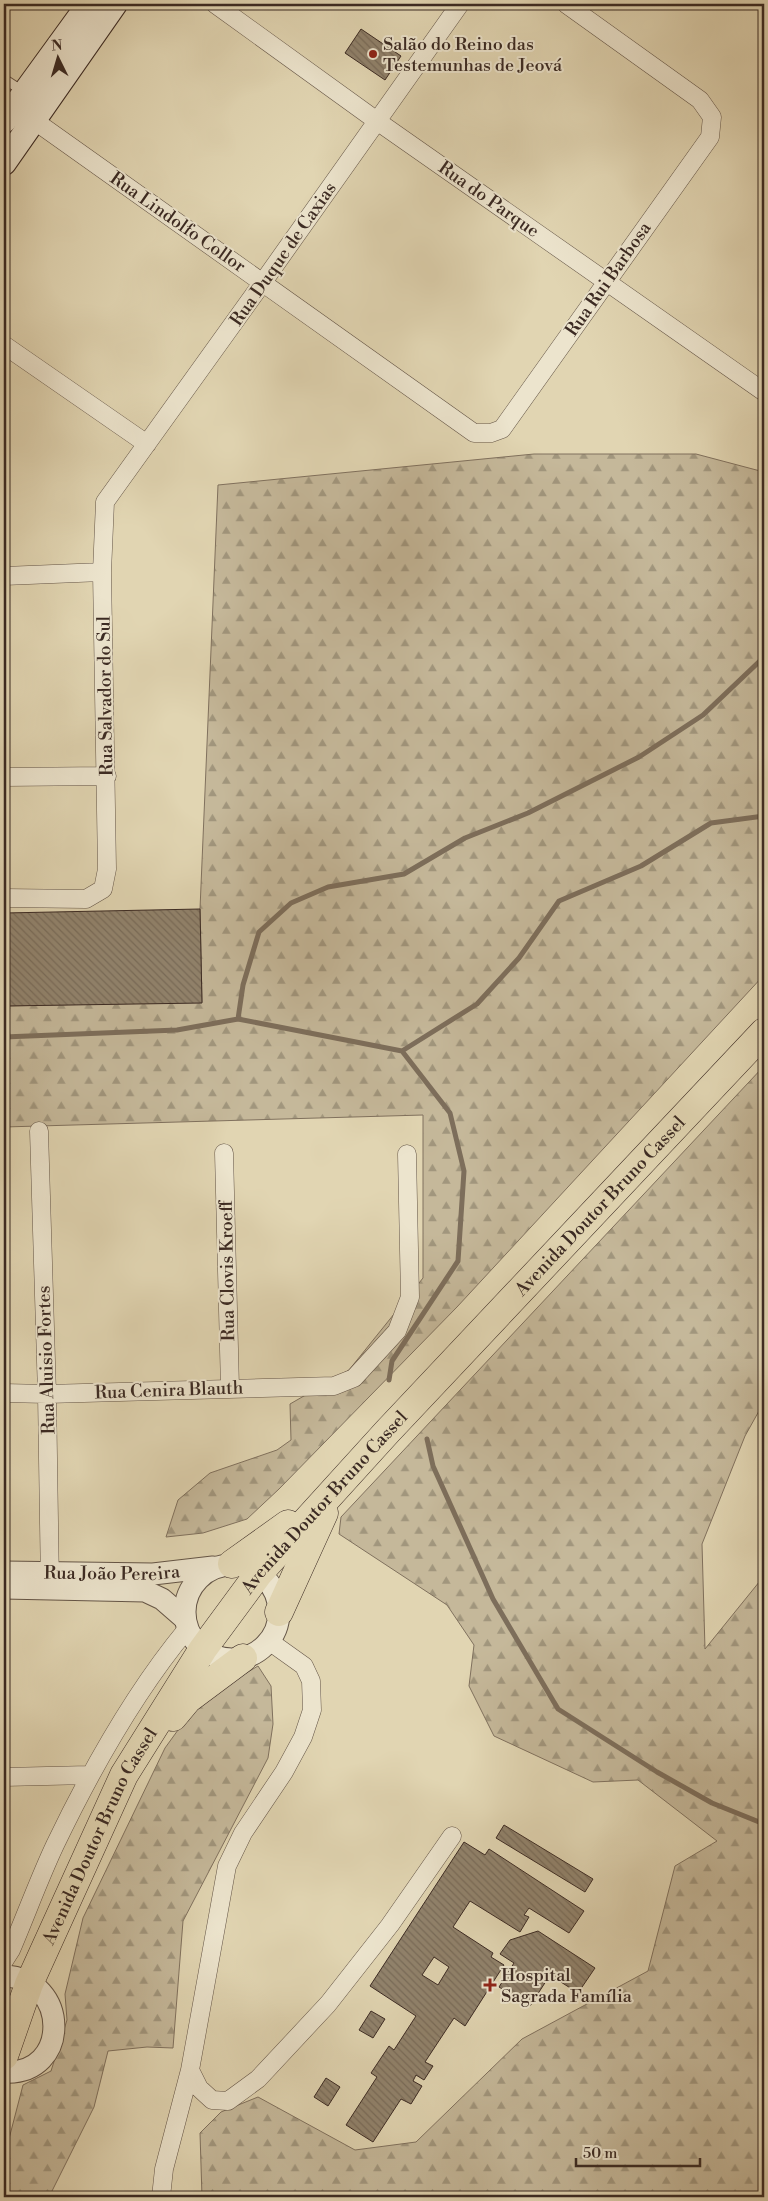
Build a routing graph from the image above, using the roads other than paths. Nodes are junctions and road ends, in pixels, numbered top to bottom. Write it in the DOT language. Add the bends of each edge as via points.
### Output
graph roads {
  1 [pos="89,4"];
  2 [pos="116,4"];
  3 [pos="215,4"];
  4 [pos="460,4"];
  5 [pos="566,4"];
  6 [pos="4,79"];
  7 [pos="14,106"];
  8 [pos="33,120"];
  9 [pos="377,122"];
  10 [pos="4,162"];
  11 [pos="606,281"];
  12 [pos="263,282"];
  13 [pos="4,345"];
  14 [pos="764,392"];
  15 [pos="491,433"];
  16 [pos="147,444"];
  17 [pos="105,502"];
  18 [pos="102,572"];
  19 [pos="4,576"];
  20 [pos="107,776"];
  21 [pos="4,777"];
  22 [pos="4,898"];
  23 [pos="764,1032"];
  24 [pos="39,1131"];
  25 [pos="224,1153"];
  26 [pos="407,1154"];
  27 [pos="230,1388"];
  28 [pos="4,1393"];
  29 [pos="47,1394"];
  30 [pos="334,1491"];
  31 [pos="225,1566"];
  32 [pos="4,1572"];
  33 [pos="259,1573"];
  34 [pos="50,1581"];
  35 [pos="4,1588"];
  36 [pos="279,1612"];
  37 [pos="192,1632"];
  38 [pos="269,1641"];
  39 [pos="243,1658"];
  40 [pos="89,1775"];
  41 [pos="124,1775"];
  42 [pos="4,1777"];
  43 [pos="452,1836"];
  44 [pos="4,1961"];
  45 [pos="4,1976"];
  46 [pos="29,1984"];
  47 [pos="4,2056"];
  48 [pos="190,2070"];
  49 [pos="4,2072"];
  50 [pos="161,2197"];
  1 -- 7 [label="main road"];
  2 -- 8 [label="main road"];
  3 -- 9 [label="street, Rua do Parque"];
  4 -- 9 [label="street, Rua Duque de Caxias"];
  5 -- 11 [label="street, Rua Rui Barbosa" via="700,100 712,117 710,137"];
  6 -- 7 [label="lane"];
  7 -- 8 [label="street, Rua Lindolfo Collor"];
  8 -- 10 [label="main road"];
  8 -- 12 [label="street, Rua Lindolfo Collor"];
  9 -- 11 [label="street, Rua do Parque"];
  9 -- 12 [label="street, Rua Duque de Caxias"];
  11 -- 14 [label="street, Rua do Parque"];
  11 -- 15 [label="street, Rua Rui Barbosa" via="502,429"];
  12 -- 15 [label="street, Rua Lindolfo Collor" via="474,432"];
  12 -- 16 [label="street, Rua Duque de Caxias"];
  13 -- 16 [label="street"];
  16 -- 17 [label="street, Rua Duque de Caxias"];
  17 -- 18 [label="street, Rua Salvador do Sul"];
  18 -- 19 [label="street"];
  18 -- 20 [label="street, Rua Salvador do Sul"];
  20 -- 21 [label="street"];
  20 -- 22 [label="street, Rua Salvador do Sul" via="107,869 103,889 86,899"];
  23 -- 30 [label="main road, Avenida Doutor Bruno Cassel"];
  24 -- 29 [label="street, Rua Aluisio Fortes"];
  25 -- 27 [label="street, Rua Clovis Kroeff"];
  26 -- 27 [label="street, Rua Cenira Blauth" via="410,1297 398,1331 354,1378 334,1386"];
  27 -- 29 [label="street, Rua Cenira Blauth"];
  28 -- 29 [label="street, Rua Cenira Blauth"];
  29 -- 34 [label="street, Rua Aluisio Fortes"];
  30 -- 31 [label="main road"];
  30 -- 33 [label="main road, Avenida Doutor Bruno Cassel"];
  30 -- 36 [label="main road"];
  31 -- 33 [label="street" via="245,1566"];
  31 -- 34 [label="street, Rua João Pereira"];
  31 -- 37 [label="street" via="199,1578 187,1596"];
  32 -- 34 [label="street, Rua João Pereira"];
  33 -- 36 [label="street" via="277,1596"];
  33 -- 37 [label="main road, Avenida Doutor Bruno Cassel"];
  34 -- 35 [label="street, Rua João Pereira"];
  34 -- 37 [label="street, Rua João Pereira" via="145,1591 162,1600"];
  36 -- 38 [label="street" via="277,1627"];
  37 -- 39 [label="street, Rua João Pereira" via="213,1655"];
  37 -- 40 [label="street" via="167,1654"];
  37 -- 41 [label="main road, Avenida Doutor Bruno Cassel"];
  38 -- 39 [label="street" via="258,1652"];
  38 -- 48 [label="street" via="304,1666 311,1682 312,1710 303,1737 284,1772 242,1833 227,1866"];
  39 -- 41 [label="main road" via="188,1700"];
  40 -- 42 [label="street"];
  40 -- 44 [label="street"];
  41 -- 46 [label="main road, Avenida Doutor Bruno Cassel"];
  43 -- 48 [label="street" via="353,1974 258,2079 228,2100 212,2100 199,2088"];
  45 -- 46 [label="street"];
  46 -- 47 [label="main road, Avenida Doutor Bruno Cassel"];
  46 -- 49 [label="street" via="45,1997 54,2014 52,2041 37,2063 25,2070"];
  48 -- 50 [label="street" via="164,2169"];
}
